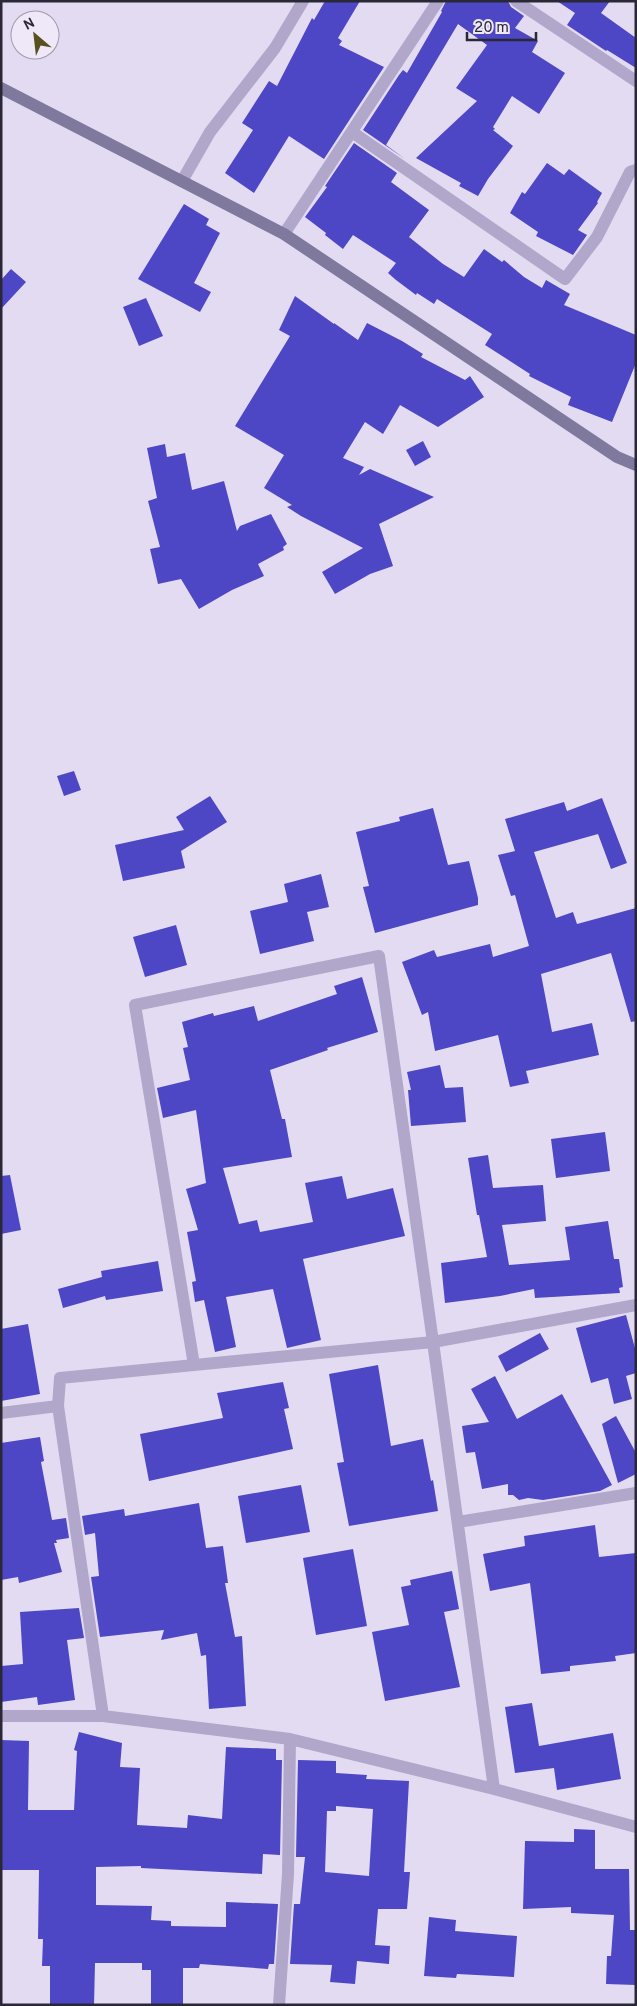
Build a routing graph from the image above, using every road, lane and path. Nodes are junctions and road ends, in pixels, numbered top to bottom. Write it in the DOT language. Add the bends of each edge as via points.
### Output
graph roads {
  1 [pos="303,1"];
  2 [pos="438,1"];
  3 [pos="516,1"];
  4 [pos="636,81"];
  5 [pos="1,88"];
  6 [pos="352,132"];
  7 [pos="636,170"];
  8 [pos="182,181"];
  9 [pos="284,234"];
  10 [pos="636,465"];
  11 [pos="636,1305"];
  12 [pos="433,1342"];
  13 [pos="194,1365"];
  14 [pos="58,1406"];
  15 [pos="1,1413"];
  16 [pos="636,1493"];
  17 [pos="458,1522"];
  18 [pos="1,1716"];
  19 [pos="103,1716"];
  20 [pos="290,1739"];
  21 [pos="494,1789"];
  22 [pos="636,1827"];
  23 [pos="279,2005"];
  1 -- 8 [label="street" via="275,48 210,132"];
  2 -- 6 [label="street"];
  3 -- 4 [label="street"];
  5 -- 8 [label="main road"];
  6 -- 7 [label="street" via="566,279 597,237 630,172"];
  6 -- 9 [label="street"];
  8 -- 9 [label="main road"];
  9 -- 10 [label="main road" via="616,457"];
  11 -- 12 [label="street"];
  12 -- 13 [label="street"];
  12 -- 13 [label="street" via="379,956 135,1005"];
  12 -- 17 [label="street"];
  13 -- 14 [label="street" via="60,1378"];
  14 -- 15 [label="street"];
  14 -- 19 [label="street"];
  16 -- 17 [label="street"];
  17 -- 21 [label="street"];
  18 -- 19 [label="street"];
  19 -- 20 [label="street"];
  20 -- 21 [label="street"];
  20 -- 23 [label="street" via="288,1874"];
  21 -- 22 [label="street"];
}
